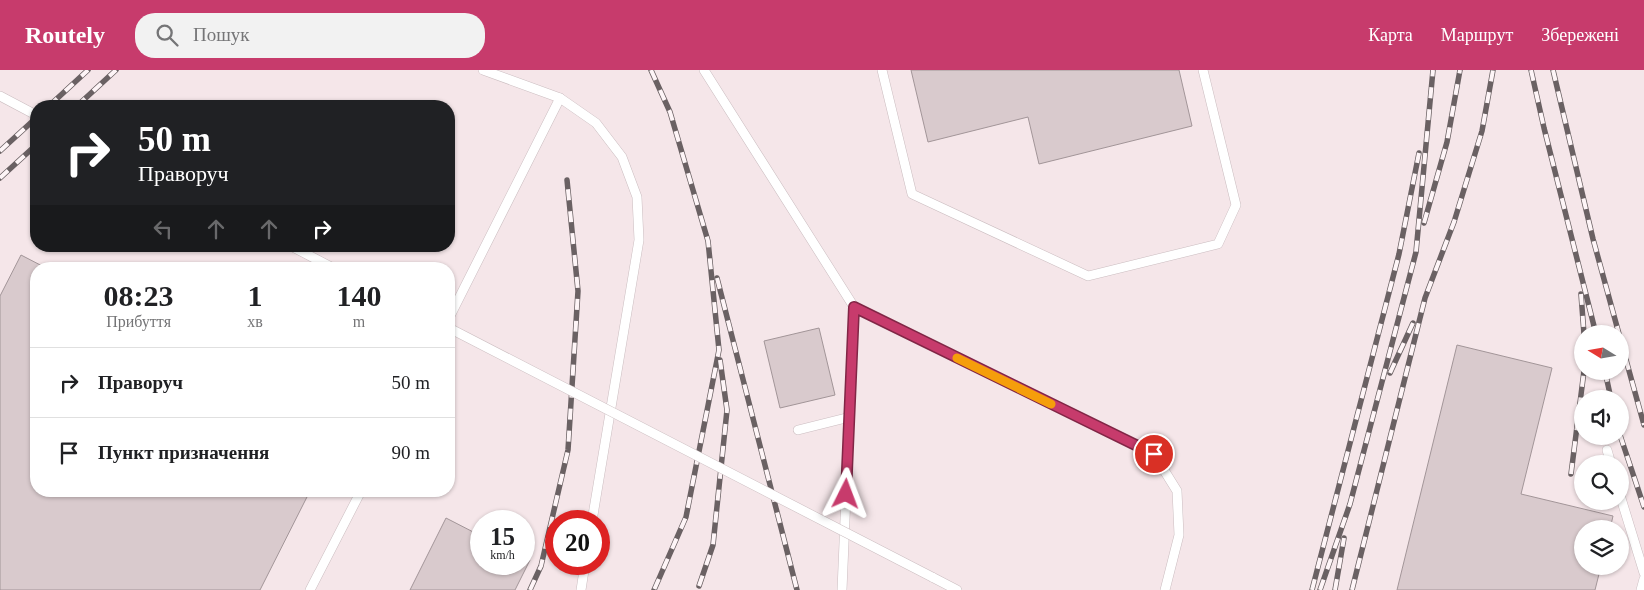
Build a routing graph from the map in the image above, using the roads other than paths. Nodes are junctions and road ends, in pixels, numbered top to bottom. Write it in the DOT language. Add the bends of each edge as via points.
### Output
graph roads {
  1 [pos="483,70"];
  2 [pos="704,70"];
  3 [pos="882,70"];
  4 [pos="1203,70"];
  5 [pos="0,96"];
  6 [pos="560,98"];
  7 [pos="30,112"];
  8 [pos="302,252"];
  9 [pos="322,262"];
  10 [pos="455,306"];
  11 [pos="854,307"];
  12 [pos="455,331"];
  13 [pos="850,417"];
  14 [pos="798,430"];
  15 [pos="1606,450"];
  16 [pos="1608,455"];
  17 [pos="358,497"];
  18 [pos="594,510"];
  19 [pos="1625,510"];
  20 [pos="1644,574"];
  21 [pos="583,575"];
  22 [pos="1644,579"];
  23 [pos="310,590"];
  24 [pos="581,590"];
  25 [pos="842,590"];
  26 [pos="957,590"];
  27 [pos="1165,590"];
  28 [pos="1641,590"];
  1 -- 6 [label="lane"];
  2 -- 11 [label="lane"];
  3 -- 4 [label="lane" via="912,194 1088,276 1218,244 1236,206"];
  5 -- 7 [label="lane"];
  6 -- 10 [label="lane"];
  6 -- 18 [label="lane" via="596,123 622,157 637,197 639,240"];
  8 -- 9 [label="lane"];
  11 -- 13 [label="lane"];
  11 -- 27 [label="lane" via="1154,454 1177,491 1179,535"];
  12 -- 26 [label="lane, bridge"];
  13 -- 14 [label="lane"];
  13 -- 25 [label="lane"];
  15 -- 16 [label="lane"];
  17 -- 23 [label="lane"];
  19 -- 20 [label="lane"];
  21 -- 24 [label="lane"];
  22 -- 28 [label="lane"];
}
